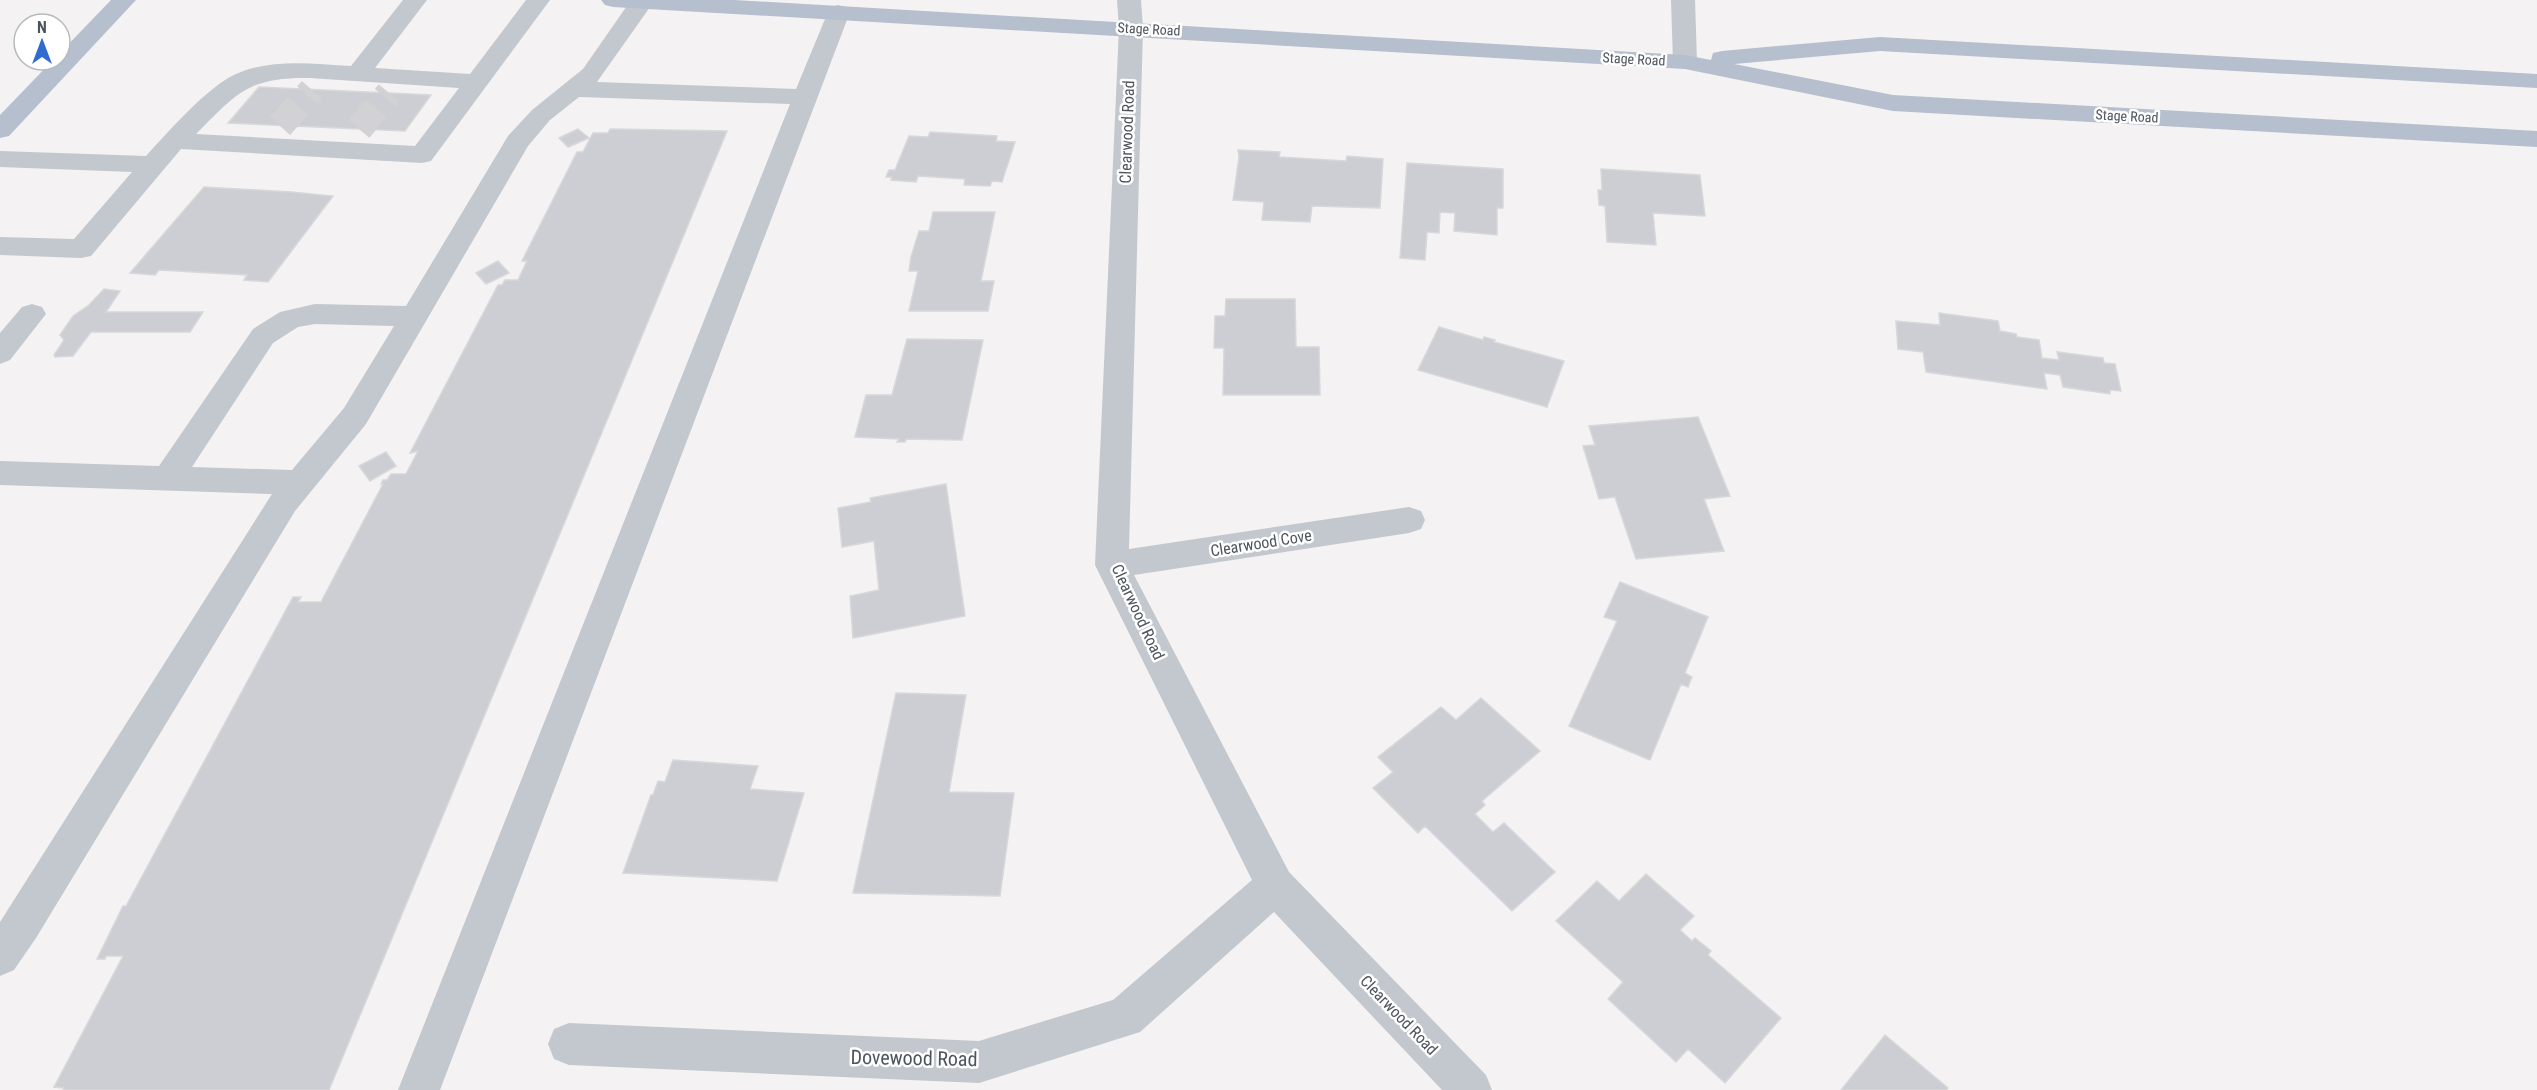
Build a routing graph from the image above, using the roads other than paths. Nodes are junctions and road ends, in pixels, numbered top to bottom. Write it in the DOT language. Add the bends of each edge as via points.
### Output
graph roads {
  1 [pos="124,0"];
  2 [pos="415,0"];
  3 [pos="538,0"];
  4 [pos="633,0"];
  5 [pos="1683,0"];
  6 [pos="838,12"];
  7 [pos="1130,14"];
  8 [pos="1685,62"];
  9 [pos="358,74"];
  10 [pos="2537,81"];
  11 [pos="477,82"];
  12 [pos="573,89"];
  13 [pos="805,97"];
  14 [pos="280,126"];
  15 [pos="359,129"];
  16 [pos="0,130"];
  17 [pos="2537,139"];
  18 [pos="174,141"];
  19 [pos="263,146"];
  20 [pos="343,150"];
  21 [pos="0,159"];
  22 [pos="153,164"];
  23 [pos="0,246"];
  24 [pos="32,314"];
  25 [pos="414,316"];
  26 [pos="0,353"];
  27 [pos="0,473"];
  28 [pos="168,478"];
  29 [pos="299,483"];
  30 [pos="1409,520"];
  31 [pos="1112,565"];
  32 [pos="1275,885"];
  33 [pos="0,956"];
  34 [pos="569,1044"];
  35 [pos="420,1090"];
  36 [pos="1471,1090"];
  1 -- 16 [label="main road"];
  2 -- 9 [label="street"];
  3 -- 11 [label="street"];
  4 -- 6 [label="main road, Stage Road"];
  4 -- 12 [label="street" via="592,74"];
  5 -- 8 [label="street"];
  6 -- 7 [label="main road, Stage Road"];
  6 -- 13 [label="street"];
  7 -- 8 [label="main road, Stage Road"];
  7 -- 31 [label="street, Clearwood Road"];
  8 -- 10 [label="main road, Stage Road" via="1880,44"];
  8 -- 17 [label="main road, Stage Road" via="1893,103"];
  9 -- 11 [label="street" via="395,85"];
  9 -- 18 [label="street" via="319,81 277,72 254,76 232,87"];
  11 -- 20 [label="street" via="422,154"];
  12 -- 13 [label="street"];
  12 -- 25 [label="street" via="516,142"];
  13 -- 35 [label="street"];
  14 -- 19 [label="street"];
  15 -- 20 [label="street"];
  18 -- 19 [label="street"];
  18 -- 22 [label="street"];
  19 -- 20 [label="street"];
  21 -- 22 [label="street"];
  22 -- 23 [label="street" via="81,249"];
  24 -- 26 [label="street"];
  25 -- 28 [label="street" via="315,314 290,319 263,336"];
  25 -- 29 [label="street" via="355,416"];
  27 -- 28 [label="street"];
  28 -- 29 [label="street"];
  29 -- 33 [label="street"];
  30 -- 31 [label="street, Clearwood Cove"];
  31 -- 32 [label="street, Clearwood Road"];
  32 -- 34 [label="street, Dovewood Road" via="1125,1017 979,1062"];
  32 -- 36 [label="street, Clearwood Road"];
}
